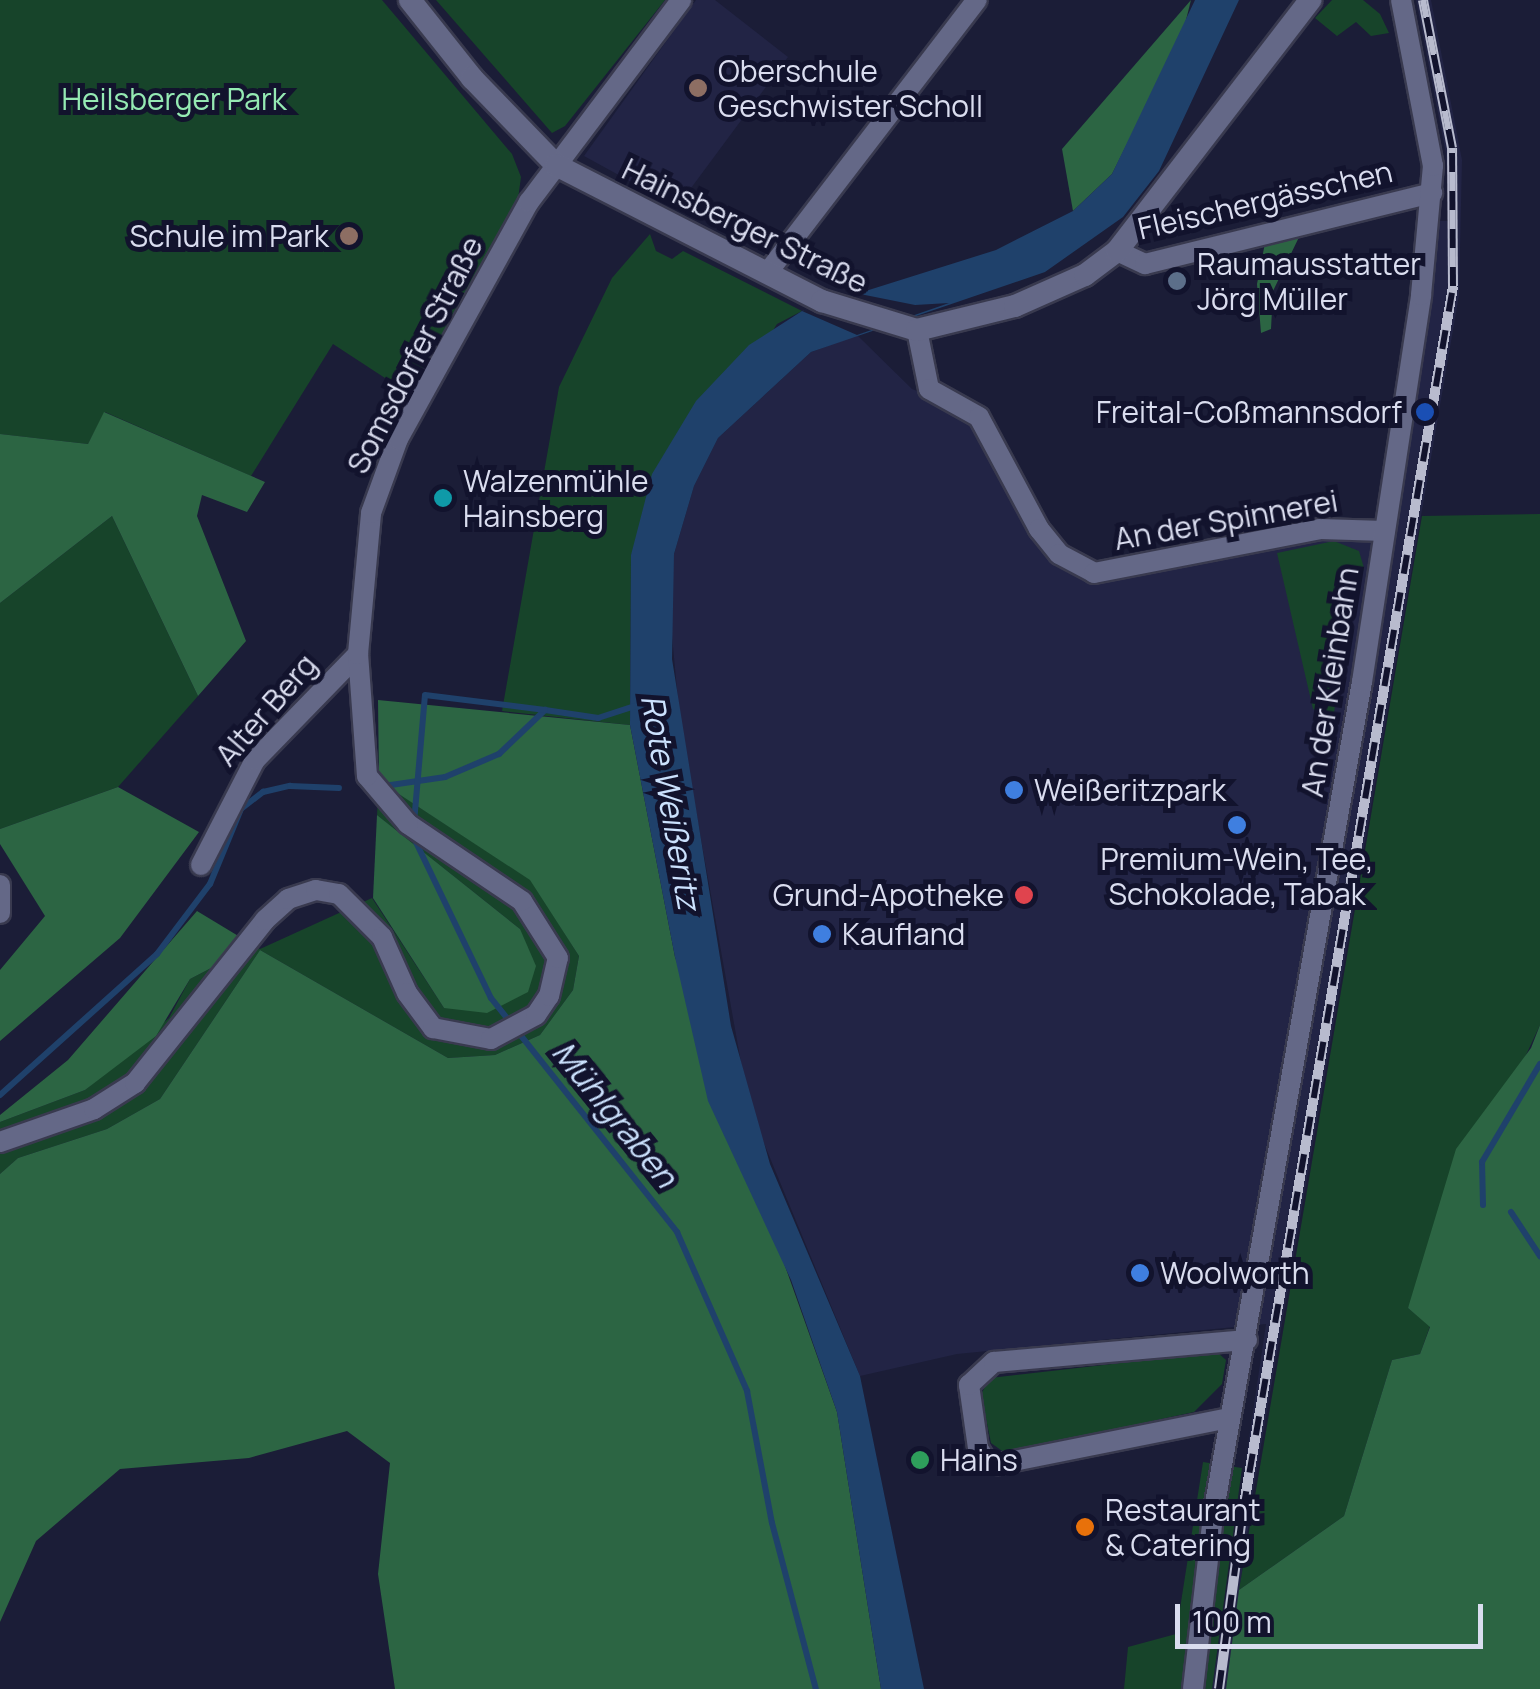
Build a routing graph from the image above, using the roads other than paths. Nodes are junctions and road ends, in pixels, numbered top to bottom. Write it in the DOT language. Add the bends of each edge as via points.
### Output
graph roads {
  1 [pos="410,0"];
  2 [pos="682,0"];
  3 [pos="976,0"];
  4 [pos="1310,0"];
  5 [pos="1384,0"];
  6 [pos="1401,0"];
  7 [pos="1408,31"];
  8 [pos="556,165"];
  9 [pos="1432,193"];
  10 [pos="1116,251"];
  11 [pos="768,272"];
  12 [pos="917,330"];
  13 [pos="1385,531"];
  14 [pos="358,654"];
  15 [pos="201,865"];
  16 [pos="0,885"];
  17 [pos="0,914"];
  18 [pos="0,1142"];
  19 [pos="1247,1340"];
  20 [pos="1230,1418"];
  21 [pos="1193,1689"];
  1 -- 8 [label="street" via="472,78"];
  2 -- 8 [label="street, Somsdorfer Straße"];
  3 -- 11 [label="street"];
  4 -- 10 [label="street, Hainsberger Straße"];
  5 -- 7 [label="street, An der Kleinbahn"];
  6 -- 7 [label="street, An der Kleinbahn"];
  7 -- 9 [label="street, An der Kleinbahn" via="1426,116"];
  8 -- 11 [label="street, Hainsberger Straße"];
  8 -- 14 [label="street, Somsdorfer Straße" via="387,465 371,513"];
  9 -- 10 [label="street, Fleischergässchen" via="1145,264"];
  9 -- 13 [label="street, An der Kleinbahn"];
  10 -- 12 [label="street, Hainsberger Straße" via="1084,275 1015,306"];
  11 -- 12 [label="street, Hainsberger Straße" via="822,301"];
  12 -- 13 [label="street, An der Spinnerei" via="929,389 979,417 1039,529 1059,554 1094,572 1320,529"];
  13 -- 19 [label="street, An der Kleinbahn"];
  14 -- 15 [label="street, Alter Berg" via="255,760"];
  14 -- 18 [label="street, Somsdorfer Straße" via="367,776 408,824 522,901 545,928 558,958 549,996 536,1016 477,1040 433,1028 407,993 382,937 339,894 316,890 288,900 265,920 134,1082 94,1110"];
  16 -- 17 [label="street"];
  19 -- 20 [label="street, An der Kleinbahn"];
  19 -- 20 [label="street" via="994,1362 969,1385 978,1448 998,1464"];
  20 -- 21 [label="street, An der Kleinbahn"];
}
